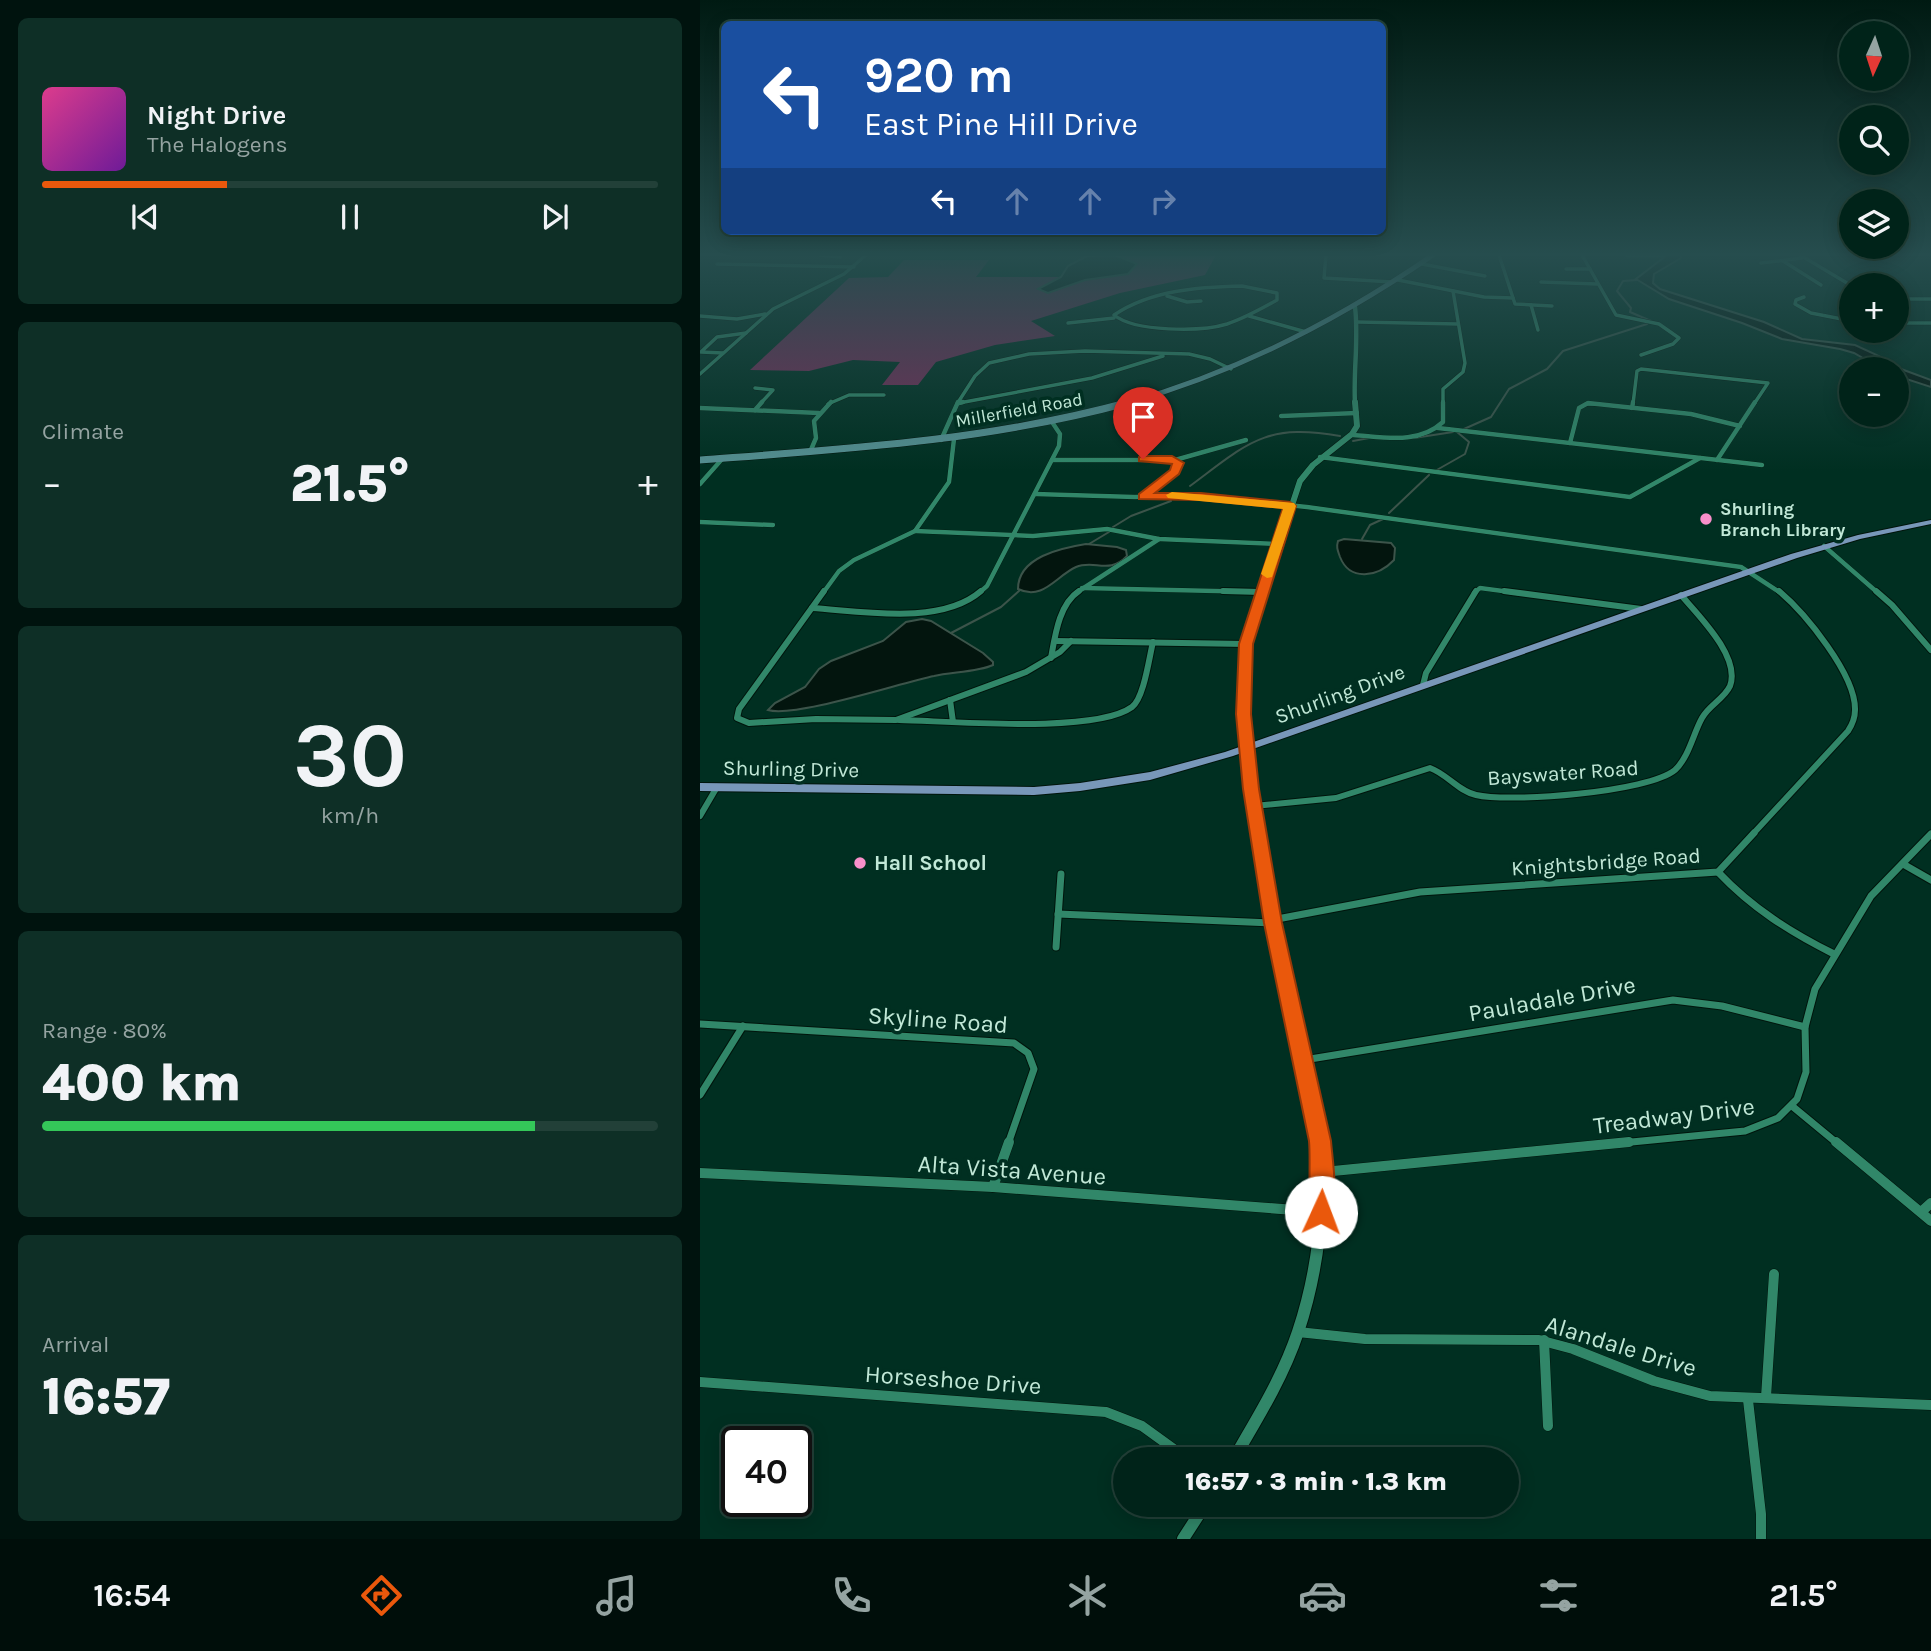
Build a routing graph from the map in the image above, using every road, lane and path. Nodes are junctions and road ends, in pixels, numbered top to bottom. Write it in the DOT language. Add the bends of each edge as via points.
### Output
graph roads {
  1 [pos="753,327"];
  2 [pos="1288,327"];
  3 [pos="1317,327"];
  4 [pos="1357,327"];
  5 [pos="1458,327"];
  6 [pos="1537,327"];
  7 [pos="1664,327"];
  8 [pos="1538,330"];
  9 [pos="1307,332"];
  10 [pos="746,333"];
  11 [pos="724,353"];
  12 [pos="1168,354"];
  13 [pos="1641,355"];
  14 [pos="1231,369"];
  15 [pos="700,374"];
  16 [pos="755,388"];
  17 [pos="884,395"];
  18 [pos="959,403"];
  19 [pos="700,408"];
  20 [pos="1632,408"];
  21 [pos="755,410"];
  22 [pos="819,413"];
  23 [pos="1357,413"];
  24 [pos="1280,416"];
  25 [pos="1052,422"];
  26 [pos="1740,426"];
  27 [pos="1438,428"];
  28 [pos="1353,435"];
  29 [pos="954,439"];
  30 [pos="941,440"];
  31 [pos="1246,440"];
  32 [pos="1570,443"];
  33 [pos="810,452"];
  34 [pos="1320,457"];
  35 [pos="723,458"];
  36 [pos="1700,458"];
  37 [pos="700,460"];
  38 [pos="1052,460"];
  39 [pos="1175,460"];
  40 [pos="1717,460"];
  41 [pos="1762,465"];
  42 [pos="700,484"];
  43 [pos="1035,494"];
  44 [pos="1143,497"];
  45 [pos="1290,506"];
  46 [pos="700,522"];
  47 [pos="1931,523"];
  48 [pos="773,525"];
  49 [pos="915,531"];
  50 [pos="1014,535"];
  51 [pos="1159,539"];
  52 [pos="1277,544"];
  53 [pos="1824,546"];
  54 [pos="1750,570"];
  55 [pos="1082,588"];
  56 [pos="1261,592"];
  57 [pos="1681,595"];
  58 [pos="812,608"];
  59 [pos="1641,609"];
  60 [pos="1055,641"];
  61 [pos="1071,641"];
  62 [pos="1153,642"];
  63 [pos="1246,644"];
  64 [pos="1931,650"];
  65 [pos="1051,657"];
  66 [pos="1423,685"];
  67 [pos="950,700"];
  68 [pos="896,720"];
  69 [pos="953,722"];
  70 [pos="1249,747"];
  71 [pos="700,787"];
  72 [pos="717,787"];
  73 [pos="1254,806"];
  74 [pos="700,816"];
  75 [pos="1931,834"];
  76 [pos="1903,864"];
  77 [pos="1718,872"];
  78 [pos="1061,874"];
  79 [pos="1931,880"];
  80 [pos="1058,914"];
  81 [pos="1273,921"];
  82 [pos="1055,947"];
  83 [pos="1834,954"];
  84 [pos="700,1024"];
  85 [pos="743,1026"];
  86 [pos="1804,1027"];
  87 [pos="1304,1059"];
  88 [pos="700,1095"];
  89 [pos="1792,1106"];
  90 [pos="1323,1172"];
  91 [pos="700,1173"];
  92 [pos="993,1187"];
  93 [pos="1931,1203"];
  94 [pos="1321,1212"];
  95 [pos="1921,1213"];
  96 [pos="1931,1221"];
  97 [pos="1774,1274"];
  98 [pos="1298,1332"];
  99 [pos="1544,1340"];
  100 [pos="700,1382"];
  101 [pos="1766,1397"];
  102 [pos="1748,1400"];
  103 [pos="1931,1405"];
  104 [pos="1548,1426"];
  105 [pos="1171,1447"];
  106 [pos="1241,1447"];
  107 [pos="1197,1517"];
  108 [pos="1183,1539"];
  109 [pos="1761,1539"];
  1 -- 10 [label="street"];
  2 -- 9 [label="street"];
  3 -- 9 [label="main road, Millerfield Road"];
  4 -- 23 [label="street" via="1353,374"];
  5 -- 27 [label="street" via="1465,367 1443,389 1444,416"];
  6 -- 8 [label="street"];
  7 -- 13 [label="street" via="1679,338"];
  9 -- 14 [label="main road, Millerfield Road"];
  10 -- 11 [label="street"];
  10 -- 11 [label="street" via="717,337 701,352"];
  11 -- 15 [label="street"];
  12 -- 14 [label="street" via="1204,357"];
  12 -- 18 [label="street" via="1092,378"];
  12 -- 18 [label="street" via="1041,352 1008,356 979,370"];
  14 -- 25 [label="main road, Millerfield Road" via="1144,399"];
  16 -- 21 [label="street" via="772,390"];
  17 -- 22 [label="street" via="838,397"];
  18 -- 30 [label="street"];
  19 -- 21 [label="street"];
  20 -- 26 [label="street" via="1691,414"];
  20 -- 26 [label="street" via="1634,380 1641,369 1768,383"];
  20 -- 32 [label="street" via="1581,404"];
  21 -- 22 [label="street"];
  22 -- 33 [label="street" via="811,425 816,438"];
  23 -- 24 [label="street"];
  23 -- 28 [label="street"];
  25 -- 29 [label="main road, Millerfield Road"];
  25 -- 38 [label="street" via="1060,437"];
  26 -- 40 [label="street"];
  27 -- 28 [label="street" via="1412,437"];
  27 -- 32 [label="street"];
  28 -- 34 [label="street"];
  29 -- 30 [label="main road, Millerfield Road"];
  29 -- 49 [label="street" via="949,482"];
  30 -- 33 [label="main road, Millerfield Road"];
  31 -- 39 [label="street"];
  32 -- 36 [label="street"];
  33 -- 35 [label="main road, Millerfield Road"];
  34 -- 36 [label="street" via="1630,497"];
  34 -- 45 [label="street" via="1303,474"];
  35 -- 37 [label="main road, Millerfield Road"];
  35 -- 42 [label="street"];
  36 -- 40 [label="street"];
  38 -- 39 [label="street"];
  38 -- 43 [label="street"];
  39 -- 44 [label="street" via="1175,472"];
  40 -- 41 [label="street"];
  43 -- 44 [label="street"];
  43 -- 50 [label="street"];
  44 -- 45 [label="street" via="1201,496"];
  45 -- 52 [label="street"];
  45 -- 54 [label="street"];
  46 -- 48 [label="street"];
  47 -- 53 [label="main road, Shurling Drive"];
  49 -- 50 [label="street"];
  49 -- 58 [label="street" via="843,568"];
  50 -- 51 [label="street" via="1102,528"];
  50 -- 58 [label="street" via="987,586 961,606 925,612"];
  51 -- 52 [label="street"];
  51 -- 55 [label="street"];
  52 -- 56 [label="street"];
  53 -- 54 [label="main road, Shurling Drive"];
  53 -- 64 [label="street" via="1892,605"];
  54 -- 57 [label="main road, Shurling Drive"];
  54 -- 77 [label="street, Knightsbridge Road" via="1786,596 1810,625 1846,680 1856,713 1848,731"];
  55 -- 56 [label="street"];
  55 -- 60 [label="street" via="1064,609"];
  56 -- 63 [label="street"];
  57 -- 59 [label="main road, Shurling Drive"];
  57 -- 73 [label="street, Bayswater Road" via="1726,653 1733,672 1728,688 1704,713 1675,770 1660,780 1619,789 1478,796 1459,790 1430,768 1336,798"];
  58 -- 68 [label="street" via="737,718 749,723"];
  59 -- 66 [label="main road, Shurling Drive"];
  59 -- 66 [label="street" via="1480,589 1426,673"];
  60 -- 61 [label="street"];
  60 -- 65 [label="street"];
  61 -- 62 [label="street"];
  61 -- 65 [label="street"];
  62 -- 63 [label="street"];
  62 -- 69 [label="street" via="1139,699 1117,715 1076,724"];
  63 -- 70 [label="street" via="1244,714"];
  65 -- 67 [label="street" via="1026,672"];
  66 -- 70 [label="main road, Shurling Drive"];
  67 -- 68 [label="street"];
  67 -- 69 [label="street"];
  68 -- 69 [label="street"];
  70 -- 72 [label="main road, Shurling Drive" via="1150,776 1034,791"];
  70 -- 73 [label="street"];
  71 -- 72 [label="main road, Shurling Drive"];
  72 -- 74 [label="street"];
  73 -- 81 [label="street"];
  75 -- 76 [label="street"];
  76 -- 79 [label="street"];
  76 -- 83 [label="street" via="1871,897"];
  77 -- 81 [label="street, Knightsbridge Road" via="1441,890"];
  77 -- 83 [label="street" via="1776,925"];
  78 -- 80 [label="street"];
  80 -- 81 [label="street, Knightsbridge Road"];
  80 -- 82 [label="street"];
  81 -- 87 [label="street"];
  83 -- 86 [label="street" via="1815,989"];
  84 -- 85 [label="street, Skyline Road"];
  85 -- 88 [label="street"];
  85 -- 92 [label="street, Skyline Road" via="1014,1043 1026,1049 1034,1069"];
  86 -- 87 [label="street, Pauladale Drive" via="1720,1005 1673,1000"];
  86 -- 89 [label="street" via="1806,1072"];
  87 -- 90 [label="street"];
  89 -- 90 [label="street, Treadway Drive" via="1771,1122 1745,1131"];
  89 -- 95 [label="street"];
  90 -- 94 [label="street"];
  91 -- 92 [label="street, Alta Vista Avenue"];
  92 -- 94 [label="street, Alta Vista Avenue"];
  93 -- 95 [label="street"];
  94 -- 98 [label="street"];
  95 -- 96 [label="street"];
  97 -- 101 [label="street"];
  98 -- 99 [label="street, Alandale Drive" via="1339,1339"];
  98 -- 106 [label="street"];
  99 -- 102 [label="street, Alandale Drive" via="1682,1389"];
  99 -- 104 [label="street"];
  100 -- 105 [label="street, Horseshoe Drive" via="1106,1412 1142,1426"];
  101 -- 102 [label="street, Alandale Drive"];
  101 -- 103 [label="street, Alandale Drive"];
  102 -- 109 [label="street"];
  107 -- 108 [label="street"];
}
